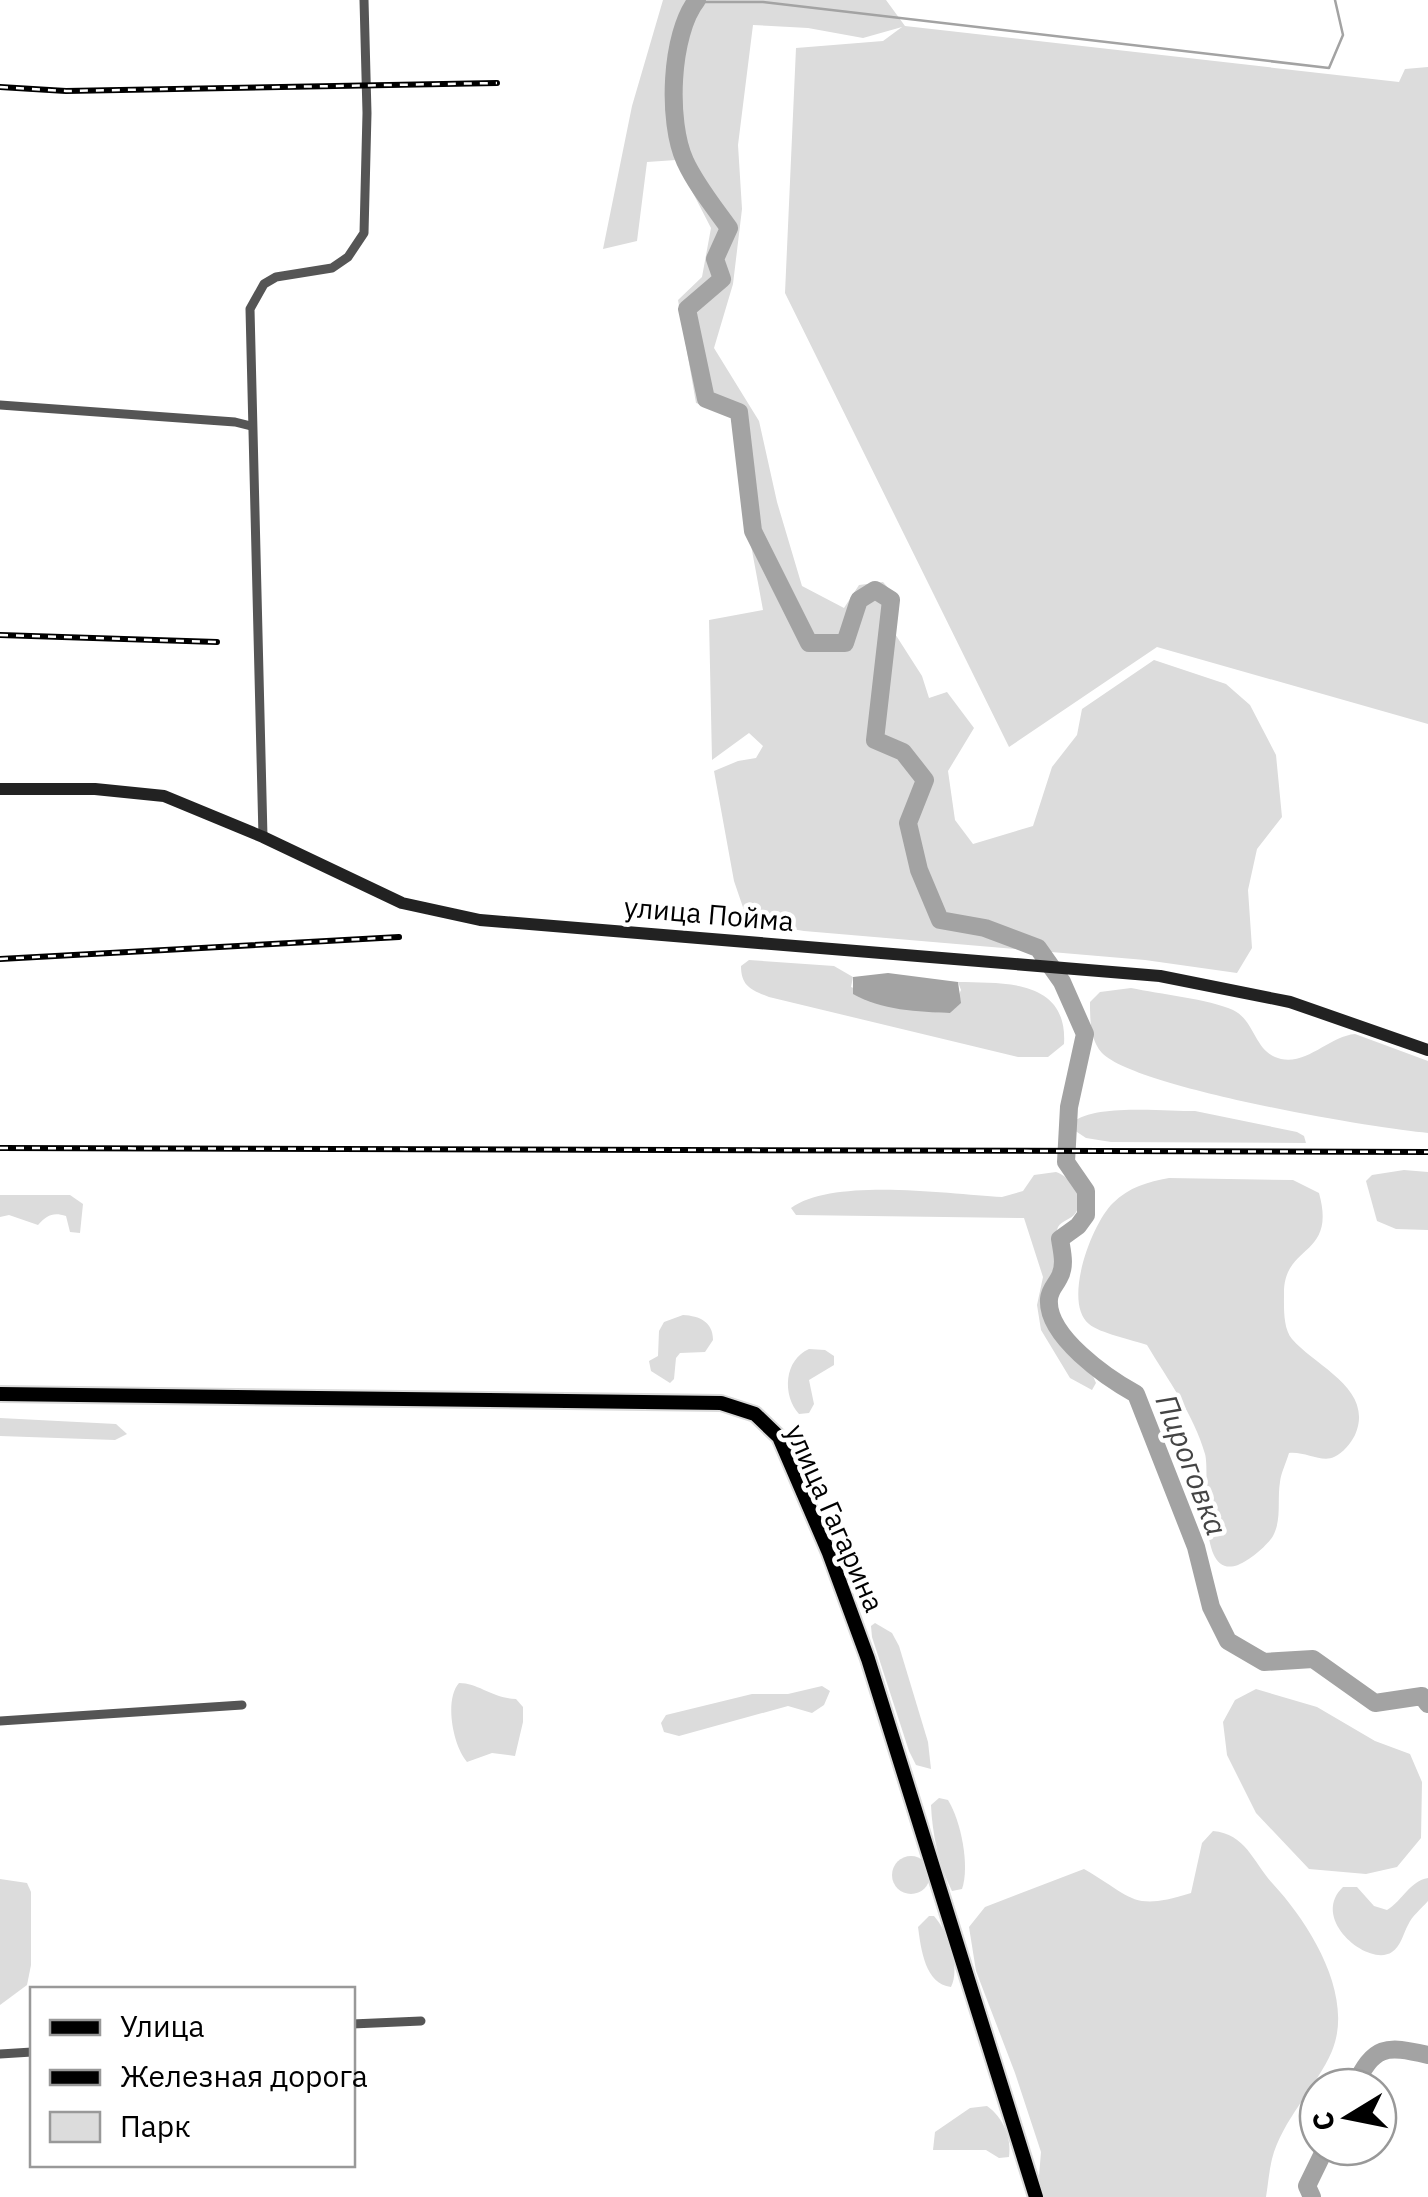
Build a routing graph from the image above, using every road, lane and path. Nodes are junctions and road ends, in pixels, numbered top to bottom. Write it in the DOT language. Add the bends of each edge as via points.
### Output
graph roads {
  1 [pos="364,0"];
  2 [pos="0,404"];
  3 [pos="251,426"];
  4 [pos="0,789"];
  5 [pos="264,837"];
  6 [pos="1428,1050"];
  7 [pos="0,1394"];
  8 [pos="242,1705"];
  9 [pos="0,1721"];
  10 [pos="421,2021"];
  11 [pos="355,2024"];
  12 [pos="30,2052"];
  13 [pos="0,2054"];
  14 [pos="1036,2197"];
  1 -- 3 [label="street" via="364,233 332,268 276,278 255,295 248,326"];
  2 -- 3 [label="street"];
  3 -- 5 [label="street"];
  4 -- 5 [label="main road, улица Пойма" via="164,796"];
  5 -- 6 [label="main road, улица Пойма" via="402,902 480,920 1160,976 1290,1002"];
  7 -- 14 [label="main road, улица Гагарина" via="721,1403 762,1418 779,1437 868,1658"];
  8 -- 9 [label="street"];
  10 -- 11 [label="street"];
  12 -- 13 [label="street"];
}
